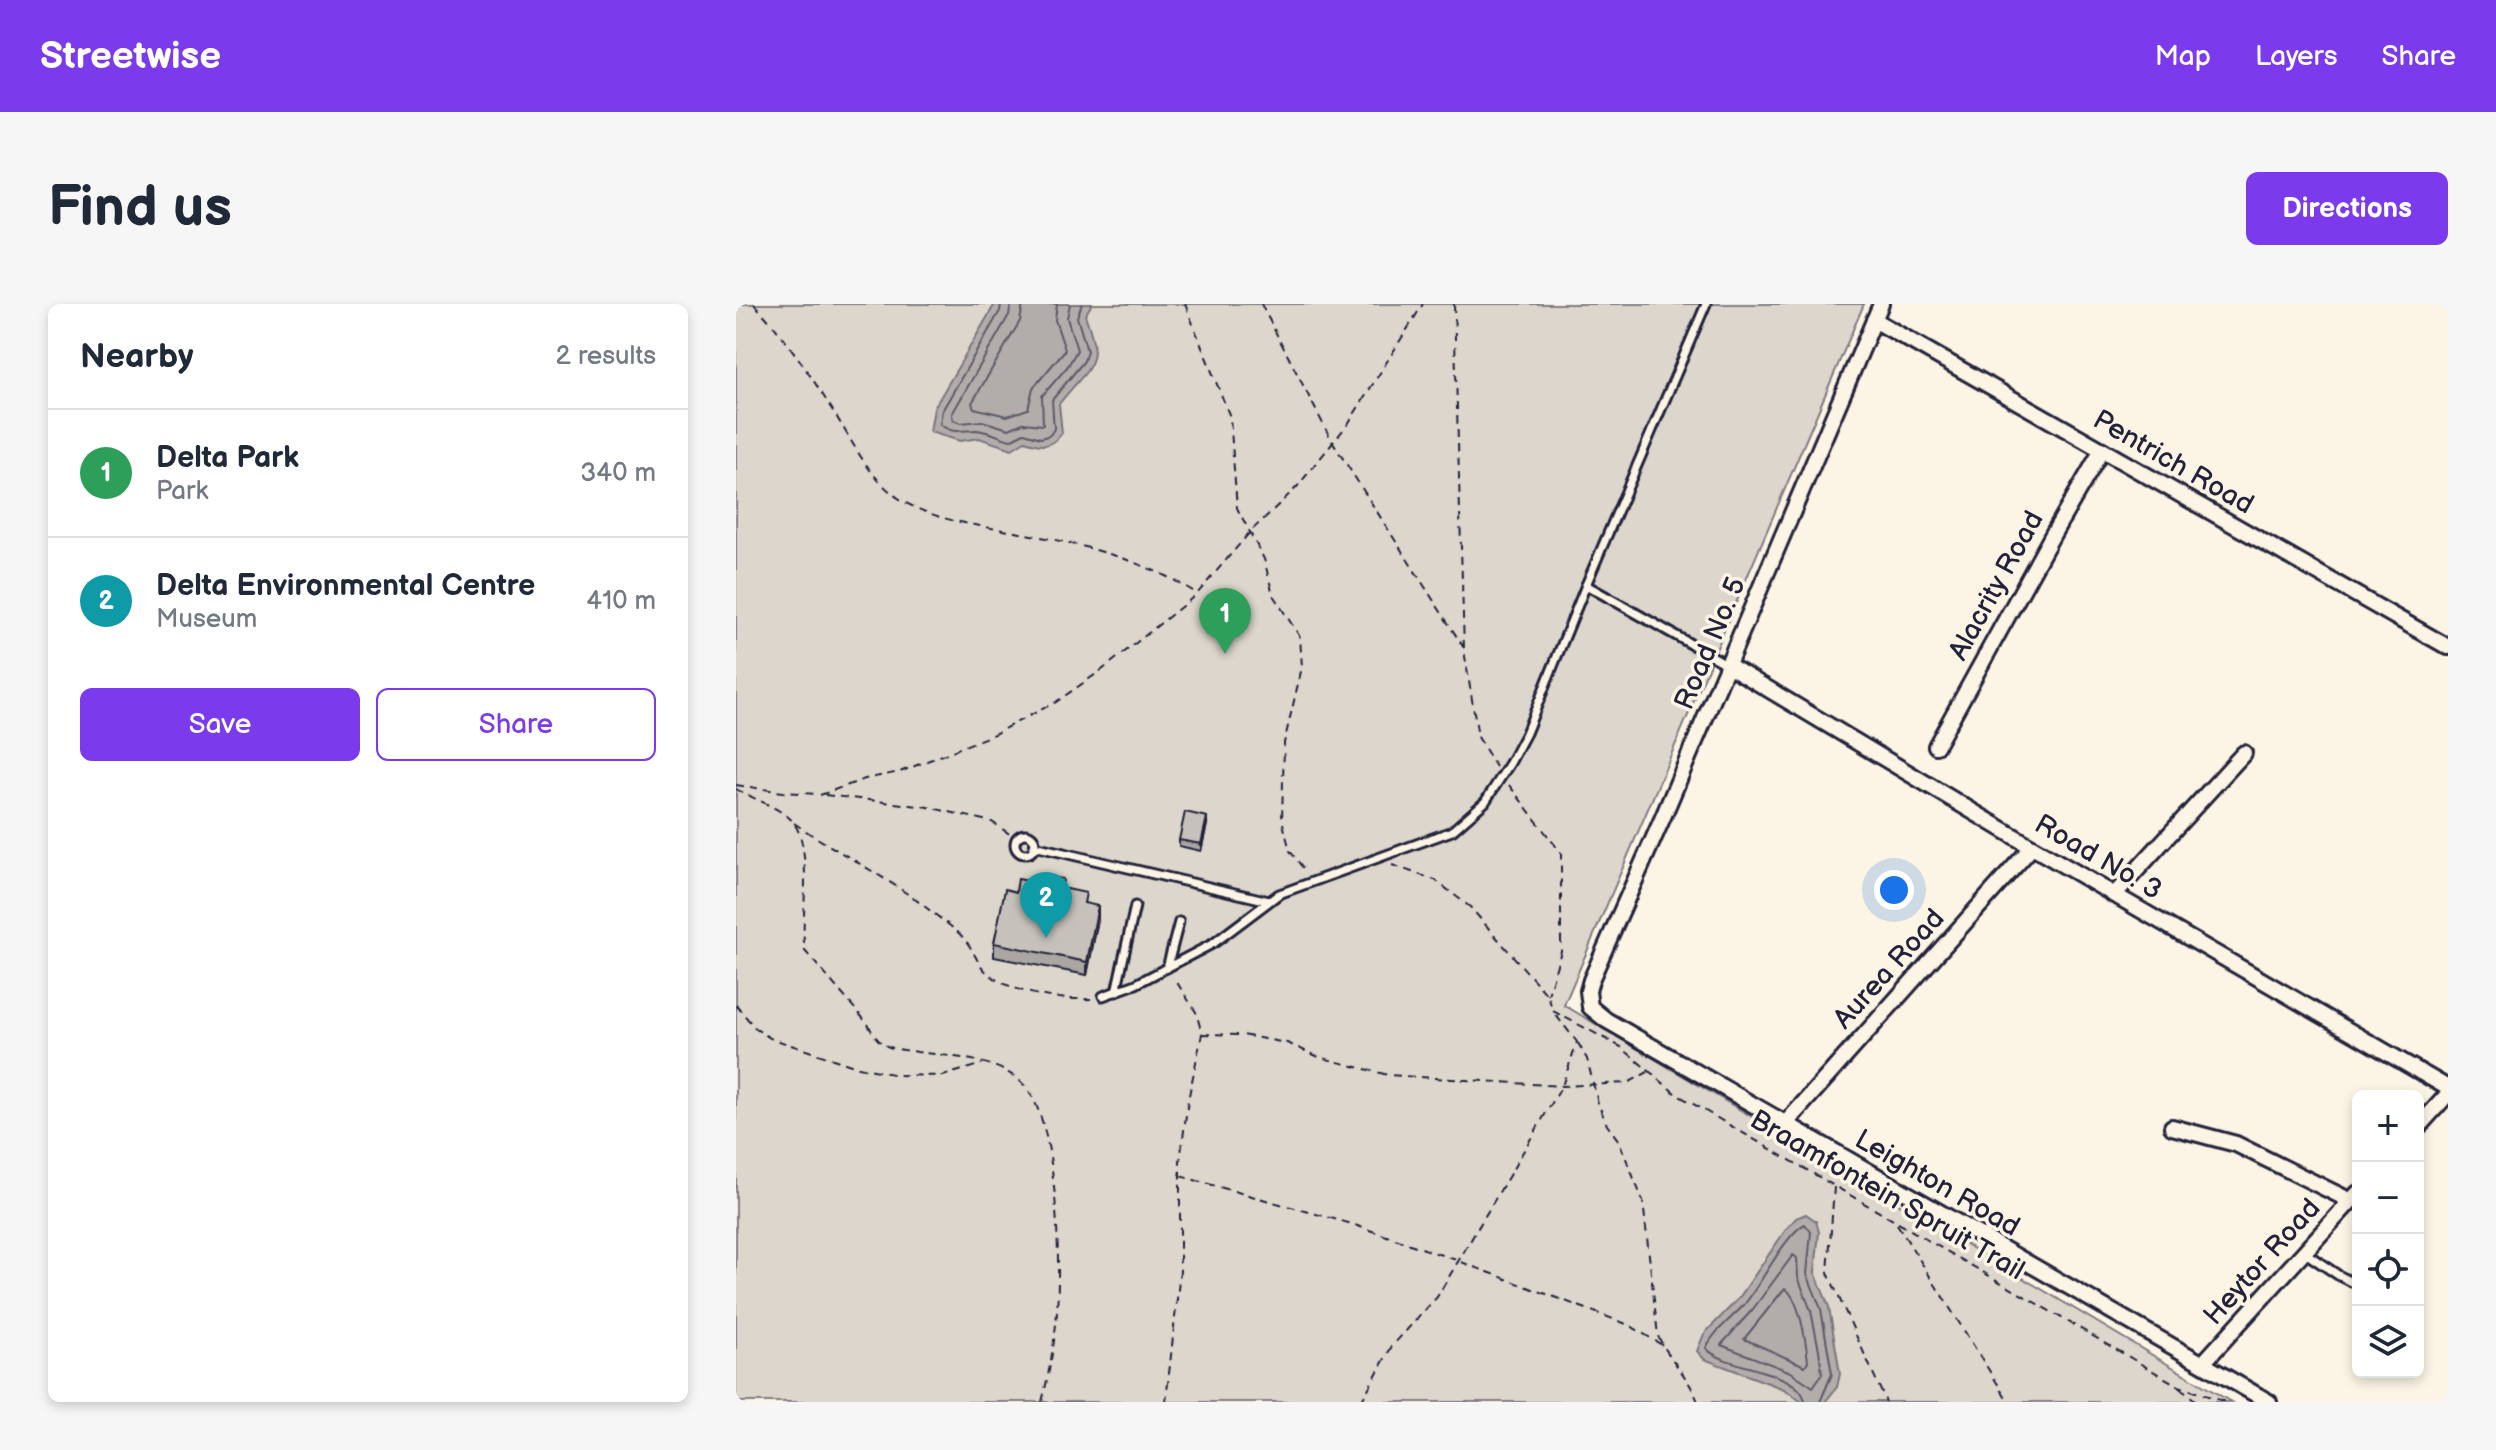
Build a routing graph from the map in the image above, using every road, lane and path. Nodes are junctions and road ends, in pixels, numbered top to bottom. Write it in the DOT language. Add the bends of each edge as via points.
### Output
graph roads {
  1 [pos="754,304"];
  2 [pos="1185,304"];
  3 [pos="1261,304"];
  4 [pos="1423,304"];
  5 [pos="1454,304"];
  6 [pos="1706,304"];
  7 [pos="1881,304"];
  8 [pos="1874,320"];
  9 [pos="1333,443"];
  10 [pos="2102,450"];
  11 [pos="1250,532"];
  12 [pos="1586,585"];
  13 [pos="1197,594"];
  14 [pos="2448,647"];
  15 [pos="1464,650"];
  16 [pos="1728,665"];
  17 [pos="1936,746"];
  18 [pos="2244,753"];
  19 [pos="1502,778"];
  20 [pos="736,787"];
  21 [pos="820,795"];
  22 [pos="793,822"];
  23 [pos="1017,839"];
  24 [pos="1034,846"];
  25 [pos="2032,847"];
  26 [pos="1376,859"];
  27 [pos="1314,883"];
  28 [pos="2114,895"];
  29 [pos="1269,901"];
  30 [pos="1135,906"];
  31 [pos="1179,922"];
  32 [pos="1167,968"];
  33 [pos="1116,992"];
  34 [pos="1103,996"];
  35 [pos="1548,996"];
  36 [pos="1588,1001"];
  37 [pos="736,1005"];
  38 [pos="1553,1011"];
  39 [pos="1202,1034"];
  40 [pos="1577,1042"];
  41 [pos="983,1063"];
  42 [pos="1650,1071"];
  43 [pos="1591,1084"];
  44 [pos="1562,1086"];
  45 [pos="2448,1088"];
  46 [pos="2448,1094"];
  47 [pos="2424,1120"];
  48 [pos="1785,1124"];
  49 [pos="2172,1127"];
  50 [pos="1180,1176"];
  51 [pos="1834,1186"];
  52 [pos="2352,1196"];
  53 [pos="2352,1199"];
  54 [pos="1895,1221"];
  55 [pos="2304,1252"];
  56 [pos="1456,1260"];
  57 [pos="2352,1282"];
  58 [pos="1662,1345"];
  59 [pos="2203,1363"];
  60 [pos="2179,1386"];
  61 [pos="1042,1402"];
  62 [pos="1166,1402"];
  63 [pos="1361,1402"];
  64 [pos="1698,1402"];
  65 [pos="1886,1402"];
  66 [pos="2009,1402"];
  67 [pos="2197,1402"];
  68 [pos="2226,1402"];
  69 [pos="2269,1402"];
  1 -- 13 [label="path" via="804,366 874,476 901,500 953,520 1046,537 1139,563"];
  2 -- 11 [label="path" via="1230,417 1237,508"];
  3 -- 9 [label="path"];
  4 -- 9 [label="path"];
  5 -- 15 [label="path"];
  6 -- 12 [label="lane"];
  7 -- 8 [label="street, Road No. 5"];
  8 -- 10 [label="street, Pentrich Road"];
  8 -- 16 [label="street, Road No. 5"];
  9 -- 11 [label="path"];
  9 -- 15 [label="path"];
  10 -- 14 [label="street, Pentrich Road"];
  10 -- 17 [label="street, Alacrity Road"];
  11 -- 13 [label="path"];
  11 -- 27 [label="path" via="1273,595 1300,637 1302,667 1284,743 1282,819 1290,851"];
  12 -- 16 [label="lane"];
  12 -- 19 [label="lane" via="1526,733"];
  13 -- 21 [label="path" via="1056,702 900,772"];
  15 -- 19 [label="path" via="1478,737"];
  16 -- 25 [label="street, Road No. 3"];
  16 -- 36 [label="street, Road No. 5" via="1591,980"];
  18 -- 28 [label="street"];
  19 -- 26 [label="lane" via="1476,813 1452,831"];
  19 -- 35 [label="path" via="1561,853 1561,951"];
  20 -- 21 [label="path"];
  20 -- 22 [label="path"];
  21 -- 23 [label="path" via="928,807 992,822"];
  22 -- 34 [label="path" via="928,909 966,941 978,965 1000,981 1056,999"];
  22 -- 41 [label="path" via="805,876 805,951 875,1038 890,1048"];
  23 -- 24 [label="lane" via="1029,835"];
  23 -- 24 [label="lane" via="1016,848 1023,854"];
  24 -- 29 [label="lane"];
  25 -- 28 [label="street, Road No. 3"];
  25 -- 48 [label="street, Aurea Road"];
  26 -- 27 [label="lane"];
  26 -- 35 [label="path" via="1435,880 1470,907"];
  27 -- 29 [label="lane"];
  28 -- 45 [label="street, Road No. 3"];
  29 -- 32 [label="lane" via="1226,936"];
  30 -- 33 [label="lane"];
  31 -- 32 [label="lane"];
  32 -- 33 [label="lane"];
  32 -- 39 [label="path" via="1196,1012"];
  33 -- 34 [label="lane"];
  35 -- 38 [label="path"];
  36 -- 48 [label="street, Leighton Road" via="1598,1016"];
  37 -- 41 [label="path" via="770,1038 854,1066 897,1075 943,1076"];
  38 -- 40 [label="path"];
  38 -- 42 [label="path, Braamfontein Spruit Trail" via="1621,1047"];
  39 -- 44 [label="path" via="1287,1043 1388,1075"];
  39 -- 50 [label="path"];
  40 -- 43 [label="path" via="1587,1059"];
  40 -- 44 [label="path"];
  41 -- 61 [label="path" via="1021,1082 1038,1106 1048,1137 1057,1312"];
  42 -- 43 [label="path" via="1628,1083"];
  42 -- 51 [label="path, Braamfontein Spruit Trail" via="1676,1094"];
  43 -- 44 [label="path"];
  43 -- 58 [label="path" via="1643,1201"];
  44 -- 56 [label="path"];
  46 -- 47 [label="street"];
  48 -- 59 [label="street, Leighton Road"];
  49 -- 52 [label="street" via="2245,1147"];
  50 -- 56 [label="path" via="1352,1224"];
  50 -- 62 [label="path" via="1180,1271"];
  51 -- 54 [label="path, Braamfontein Spruit Trail"];
  51 -- 65 [label="path" via="1828,1273"];
  53 -- 55 [label="street, Heytor Road"];
  54 -- 60 [label="path, Braamfontein Spruit Trail"];
  54 -- 66 [label="path"];
  55 -- 57 [label="lane"];
  55 -- 59 [label="street, Heytor Road"];
  56 -- 58 [label="path" via="1629,1325"];
  56 -- 63 [label="path" via="1437,1297 1392,1346"];
  58 -- 64 [label="path" via="1690,1381"];
  59 -- 69 [label="street, Leighton Road"];
  60 -- 67 [label="path"];
  60 -- 68 [label="path, Braamfontein Spruit Trail"];
}
